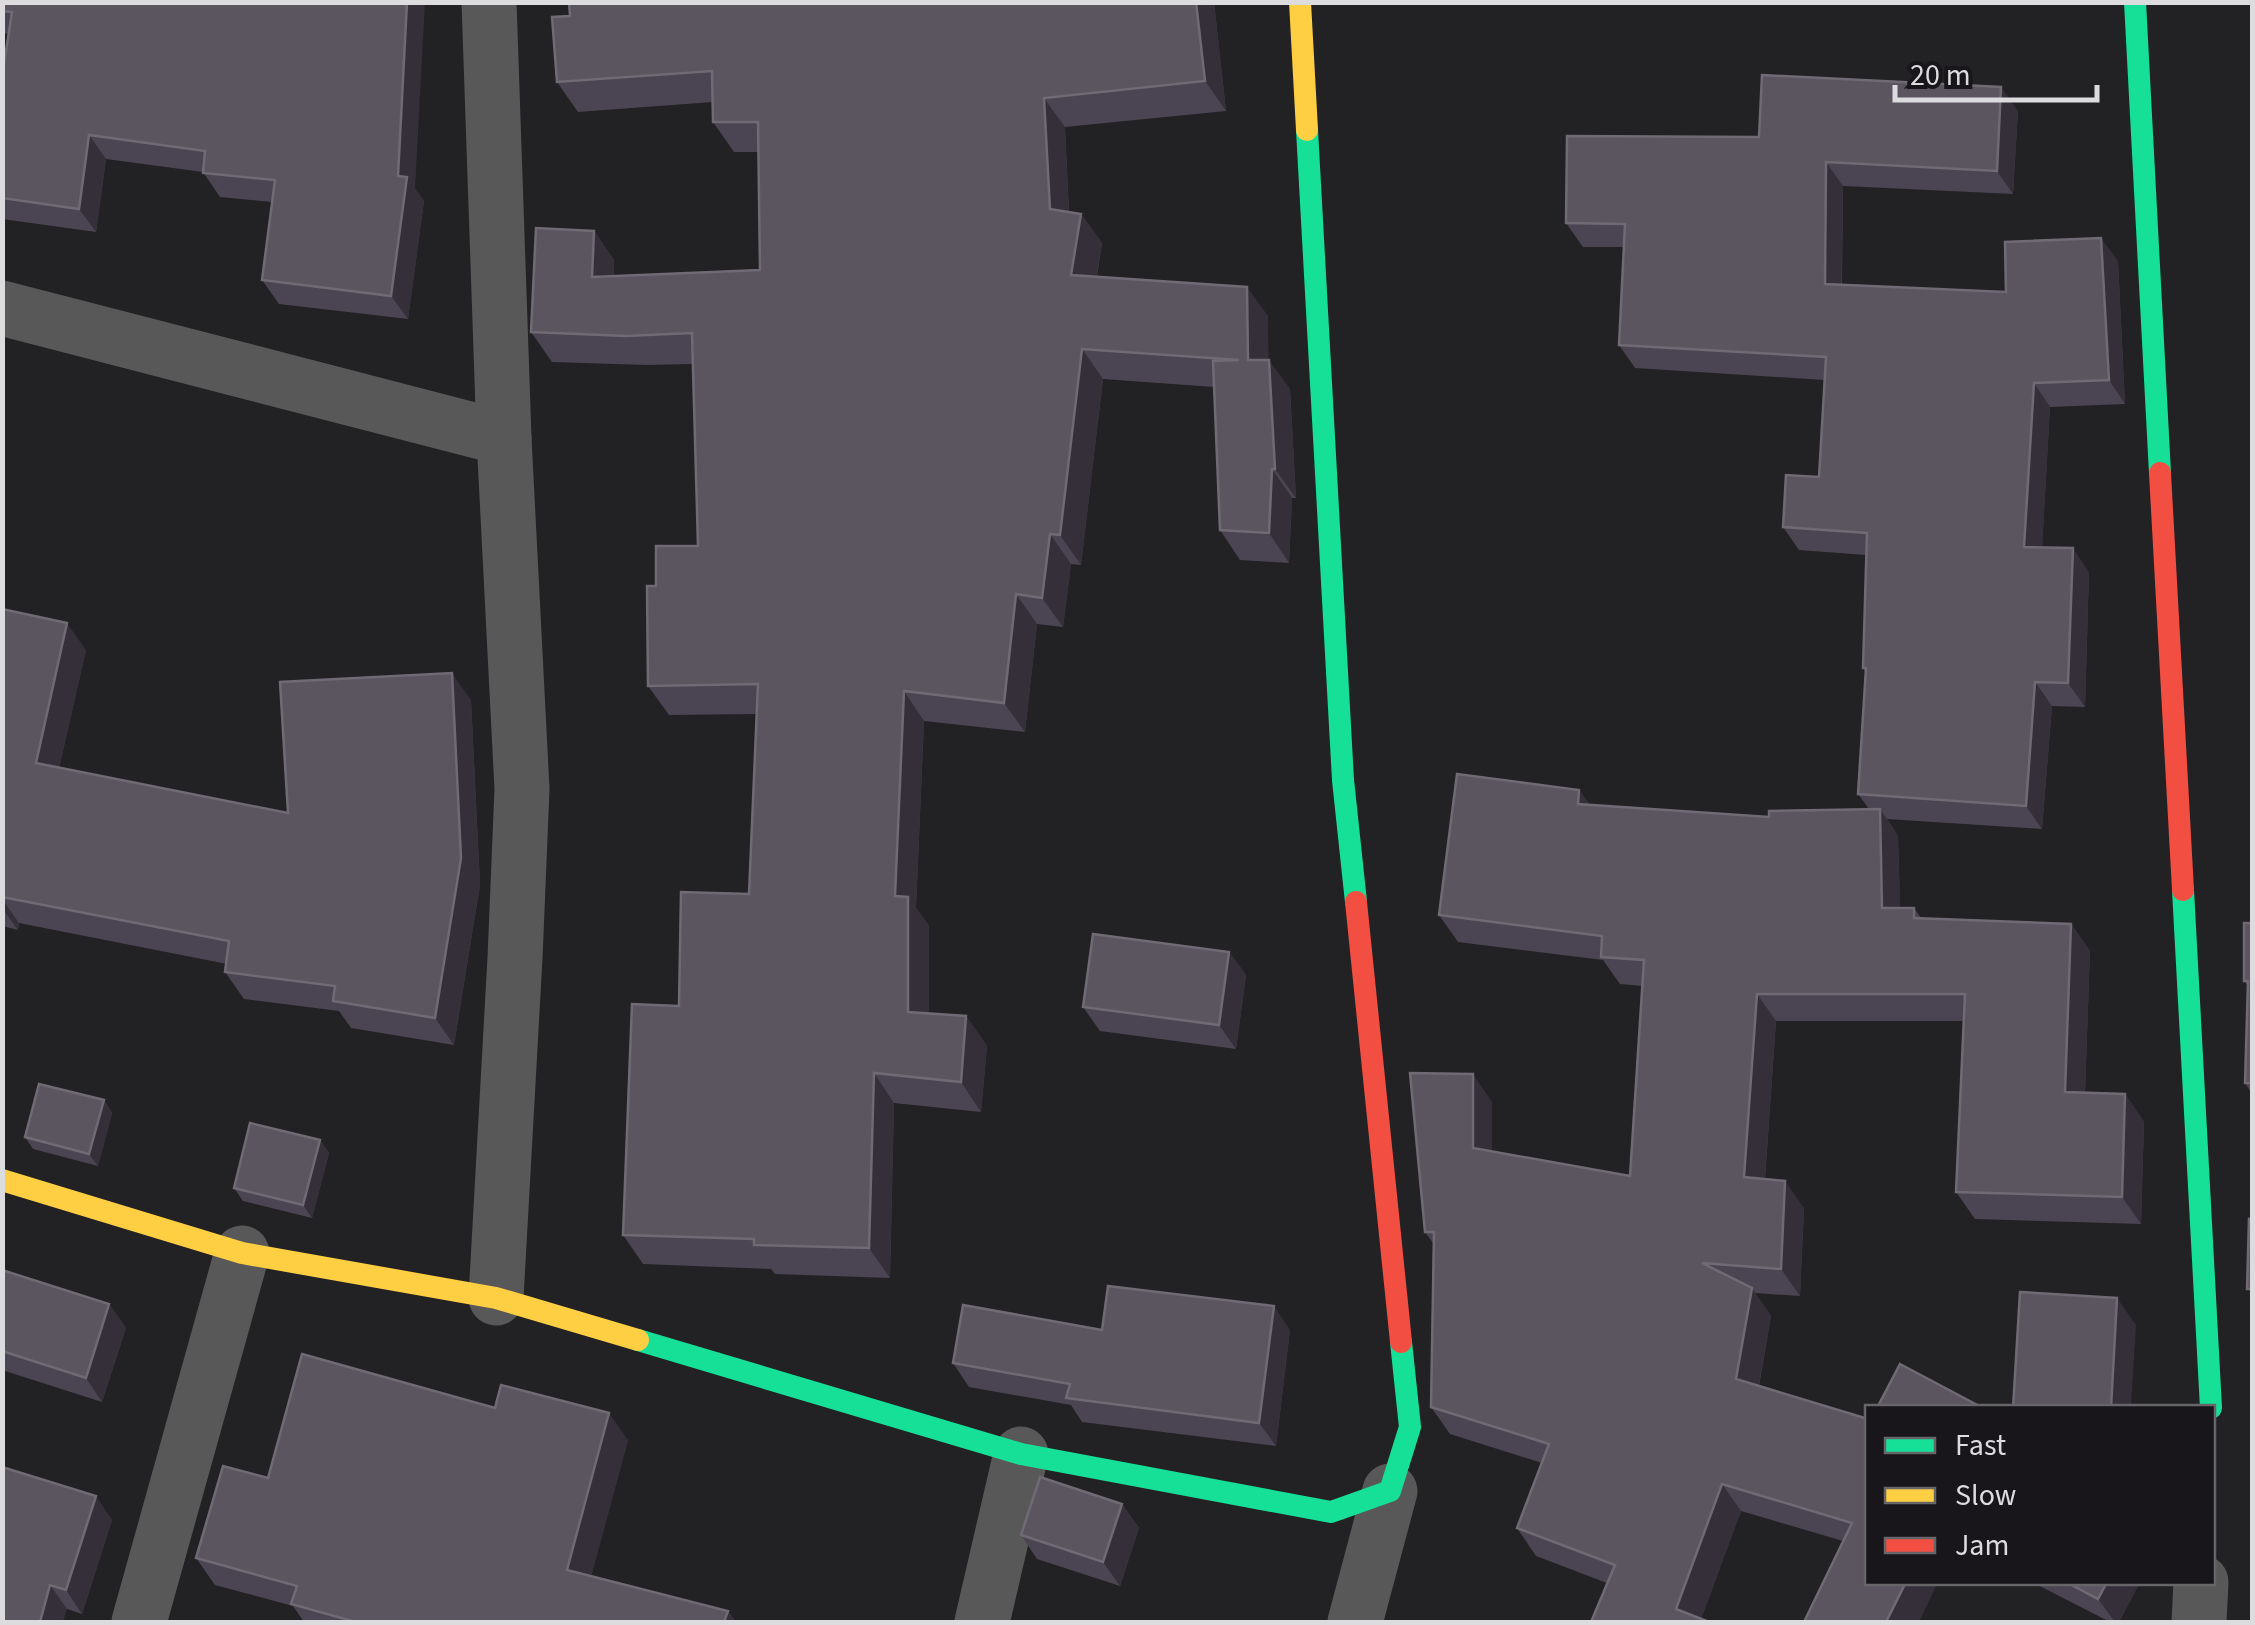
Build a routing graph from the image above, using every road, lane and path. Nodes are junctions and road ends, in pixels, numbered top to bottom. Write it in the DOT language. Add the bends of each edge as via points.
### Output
graph roads {
  1 [pos="489,2"];
  2 [pos="1300,2"];
  3 [pos="2135,2"];
  4 [pos="2,308"];
  5 [pos="504,438"];
  6 [pos="2,1180"];
  7 [pos="242,1253"];
  8 [pos="496,1298"];
  9 [pos="2211,1405"];
  10 [pos="1020,1454"];
  11 [pos="1390,1491"];
  12 [pos="2201,1585"];
  13 [pos="140,1622"];
  14 [pos="982,1622"];
  15 [pos="1355,1622"];
  16 [pos="2199,1622"];
  1 -- 5 [label="street"];
  2 -- 11 [label="street" via="1343,780 1410,1427"];
  3 -- 9 [label="street"];
  4 -- 5 [label="street"];
  5 -- 8 [label="street" via="522,789"];
  6 -- 7 [label="street"];
  7 -- 8 [label="street"];
  7 -- 13 [label="street"];
  8 -- 10 [label="street"];
  10 -- 11 [label="street" via="1331,1512"];
  10 -- 14 [label="street"];
  11 -- 15 [label="street"];
  12 -- 16 [label="street"];
}
